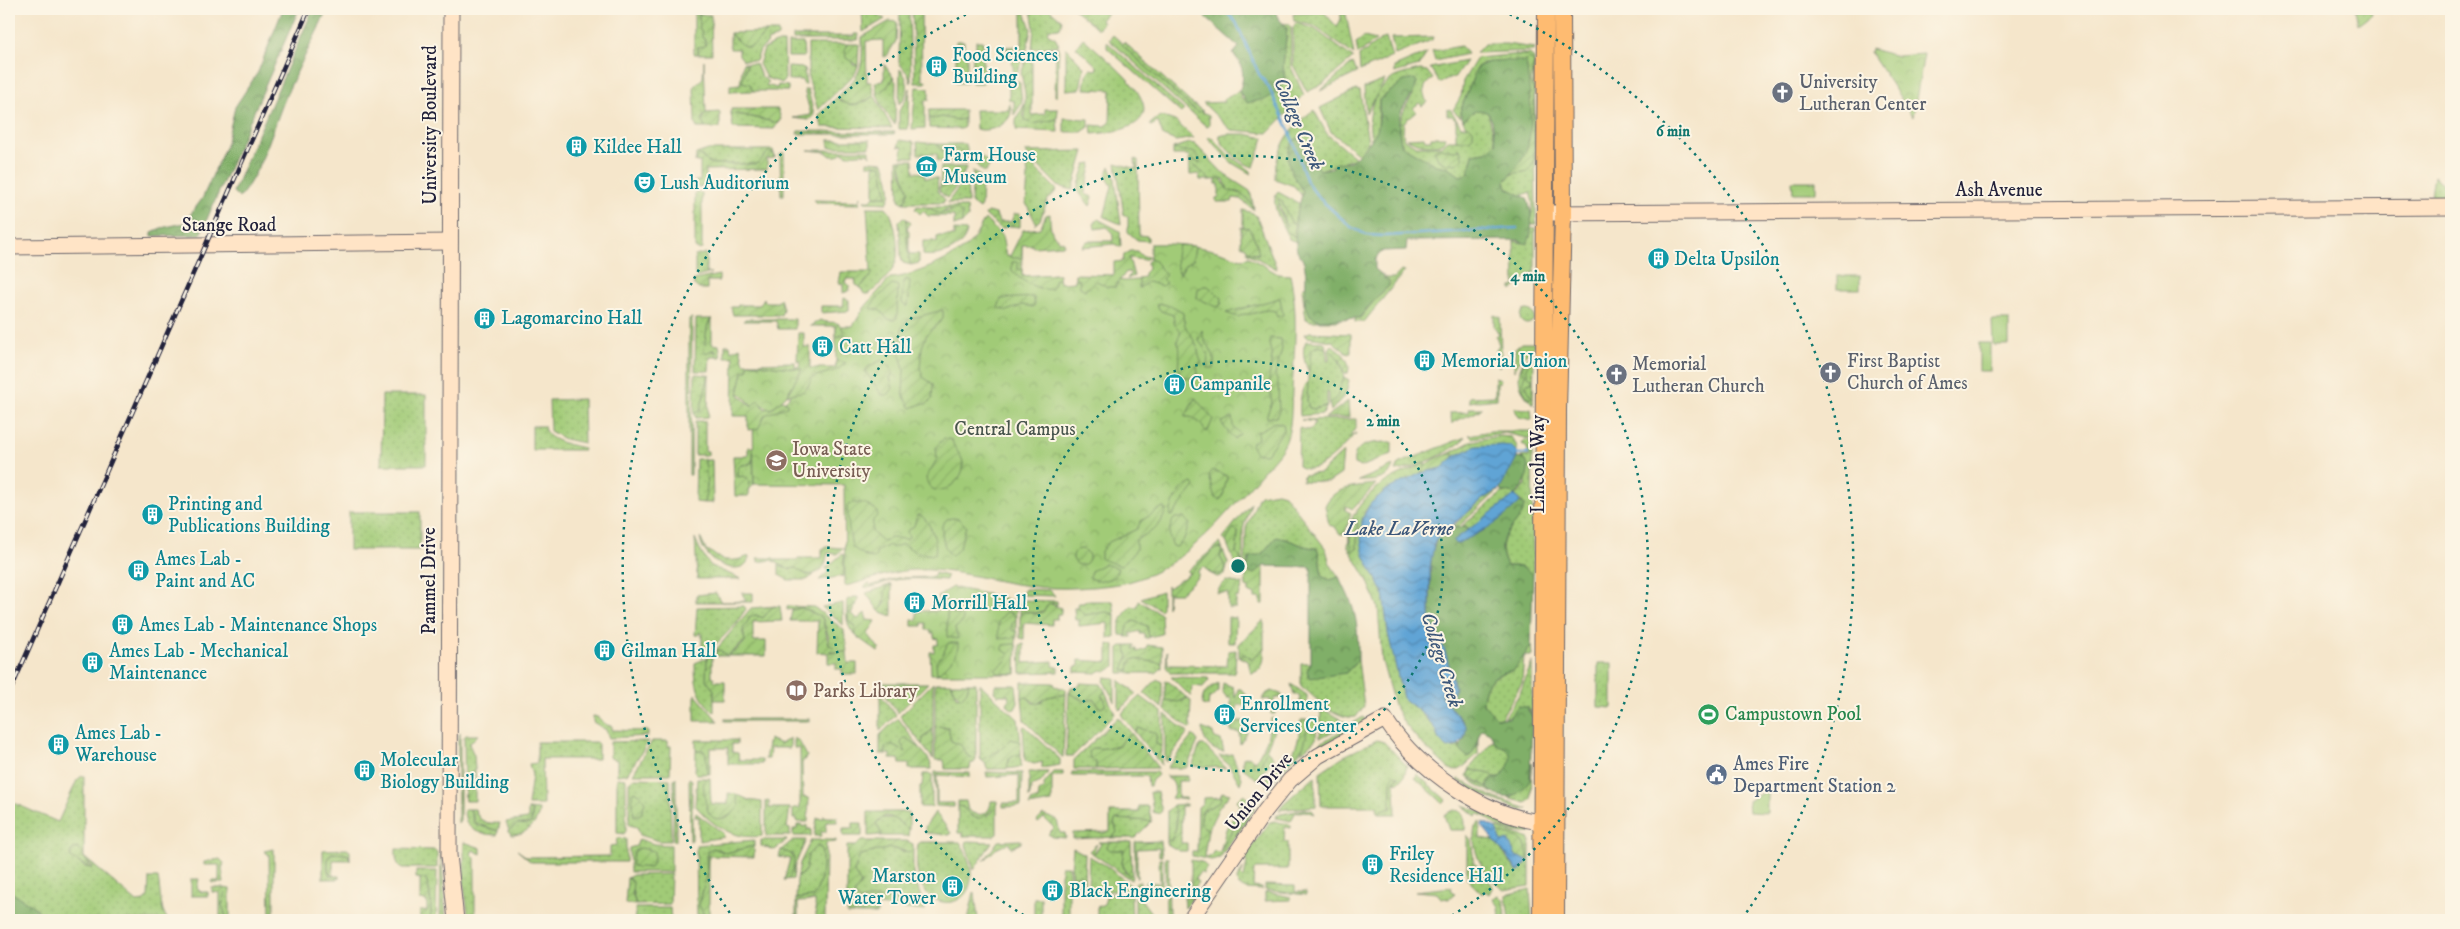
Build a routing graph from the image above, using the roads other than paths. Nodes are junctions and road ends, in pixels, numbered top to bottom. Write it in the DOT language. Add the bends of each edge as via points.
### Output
graph roads {
  1 [pos="451,9"];
  2 [pos="1546,9"];
  3 [pos="1562,9"];
  4 [pos="2451,207"];
  5 [pos="1547,213"];
  6 [pos="1563,213"];
  7 [pos="450,242"];
  8 [pos="9,247"];
  9 [pos="1548,822"];
  10 [pos="456,920"];
  11 [pos="1190,920"];
  12 [pos="1541,920"];
  13 [pos="1556,920"];
  1 -- 7 [label="street, University Boulevard"];
  2 -- 5 [label="main road, Lincoln Way"];
  3 -- 6 [label="main road, Lincoln Way"];
  4 -- 6 [label="street, Ash Avenue"];
  5 -- 6 [label="street, Ash Avenue"];
  5 -- 9 [label="main road, Lincoln Way"];
  6 -- 9 [label="main road, Lincoln Way"];
  7 -- 8 [label="street, Stange Road"];
  7 -- 10 [label="street, Pammel Drive" via="449,855"];
  9 -- 11 [label="street, Union Drive" via="1511,815 1466,794 1421,759 1385,719 1318,756 1290,780"];
  9 -- 12 [label="main road, Lincoln Way"];
  9 -- 13 [label="main road, Lincoln Way"];
}
